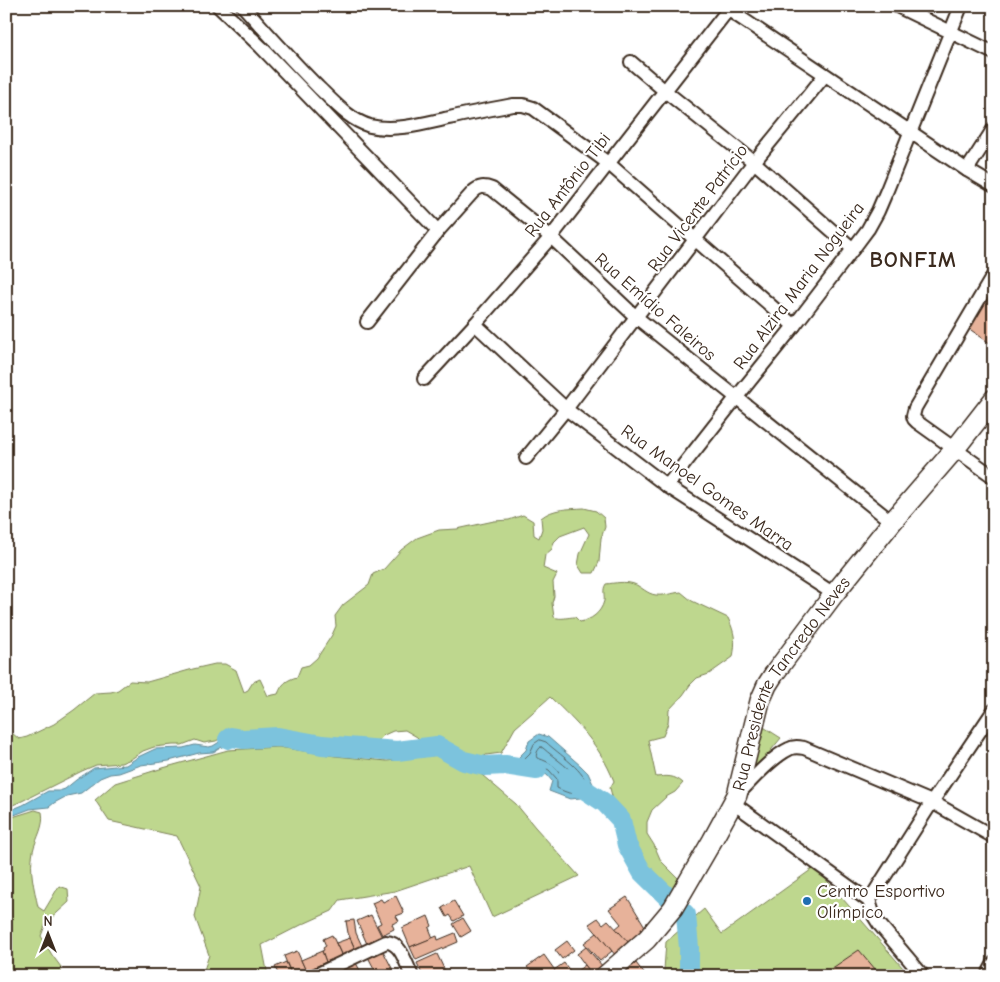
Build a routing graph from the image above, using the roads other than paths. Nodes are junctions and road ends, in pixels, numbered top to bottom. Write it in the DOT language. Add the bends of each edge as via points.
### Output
graph roads {
  1 [pos="218,6"];
  2 [pos="243,6"];
  3 [pos="897,6"];
  4 [pos="961,6"];
  5 [pos="730,8"];
  6 [pos="951,32"];
  7 [pos="994,53"];
  8 [pos="631,62"];
  9 [pos="825,75"];
  10 [pos="665,91"];
  11 [pos="994,128"];
  12 [pos="911,132"];
  13 [pos="754,162"];
  14 [pos="608,163"];
  15 [pos="967,170"];
  16 [pos="994,186"];
  17 [pos="438,231"];
  18 [pos="550,238"];
  19 [pos="695,240"];
  20 [pos="854,249"];
  21 [pos="994,274"];
  22 [pos="636,317"];
  23 [pos="367,322"];
  24 [pos="475,324"];
  25 [pos="794,326"];
  26 [pos="424,379"];
  27 [pos="736,398"];
  28 [pos="994,399"];
  29 [pos="566,409"];
  30 [pos="955,449"];
  31 [pos="526,458"];
  32 [pos="994,476"];
  33 [pos="667,486"];
  34 [pos="892,522"];
  35 [pos="834,594"];
  36 [pos="994,710"];
  37 [pos="735,799"];
  38 [pos="932,802"];
  39 [pos="994,837"];
  40 [pos="869,901"];
  41 [pos="994,963"];
  42 [pos="314,976"];
  43 [pos="412,976"];
  44 [pos="604,976"];
  45 [pos="923,976"];
  46 [pos="987,976"];
  1 -- 17 [label="street"];
  2 -- 14 [label="street" via="341,109 369,125 423,123 513,104 523,105 533,108"];
  3 -- 6 [label="street"];
  4 -- 6 [label="street, Rua Alzira Maria Nogueira"];
  5 -- 9 [label="street"];
  5 -- 10 [label="street, Rua Antônio Tibi"];
  6 -- 7 [label="street"];
  6 -- 12 [label="street, Rua Alzira Maria Nogueira"];
  8 -- 10 [label="street"];
  9 -- 12 [label="street"];
  9 -- 13 [label="street, Rua Vicente Patrício"];
  10 -- 13 [label="street"];
  10 -- 14 [label="street, Rua Antônio Tibi"];
  11 -- 15 [label="street"];
  12 -- 15 [label="street"];
  12 -- 20 [label="street, Rua Alzira Maria Nogueira" via="878,211"];
  13 -- 19 [label="street, Rua Vicente Patrício"];
  13 -- 20 [label="street"];
  14 -- 18 [label="street, Rua Antônio Tibi"];
  14 -- 19 [label="street"];
  15 -- 16 [label="street"];
  17 -- 18 [label="street, Rua Emídio Faleiros" via="476,188 483,187 492,190"];
  17 -- 23 [label="street"];
  18 -- 22 [label="street, Rua Emídio Faleiros"];
  18 -- 24 [label="street, Rua Antônio Tibi"];
  19 -- 22 [label="street, Rua Vicente Patrício"];
  19 -- 25 [label="street"];
  20 -- 25 [label="street, Rua Alzira Maria Nogueira"];
  21 -- 30 [label="street" via="913,412 914,419"];
  22 -- 27 [label="street, Rua Emídio Faleiros"];
  22 -- 29 [label="street, Rua Vicente Patrício"];
  24 -- 26 [label="street, Rua Antônio Tibi"];
  24 -- 29 [label="street, Rua Manoel Gomes Marra"];
  25 -- 27 [label="street, Rua Alzira Maria Nogueira"];
  27 -- 33 [label="street, Rua Alzira Maria Nogueira"];
  27 -- 34 [label="street, Rua Emídio Faleiros"];
  28 -- 30 [label="main road, Rua Presidente Tancredo Neves"];
  29 -- 31 [label="street, Rua Vicente Patrício"];
  29 -- 33 [label="street, Rua Manoel Gomes Marra"];
  30 -- 32 [label="street"];
  30 -- 34 [label="main road, Rua Presidente Tancredo Neves"];
  33 -- 35 [label="street, Rua Manoel Gomes Marra"];
  34 -- 35 [label="main road, Rua Presidente Tancredo Neves"];
  35 -- 37 [label="main road, Rua Presidente Tancredo Neves" via="763,692"];
  36 -- 38 [label="street"];
  37 -- 38 [label="street" via="779,755 796,747"];
  37 -- 40 [label="street"];
  37 -- 44 [label="main road, Rua Presidente Tancredo Neves" via="673,908 633,952"];
  38 -- 39 [label="street"];
  38 -- 40 [label="street"];
  40 -- 45 [label="street" via="879,924"];
  41 -- 46 [label="street"];
  42 -- 43 [label="street" via="391,942 397,946"];
}
